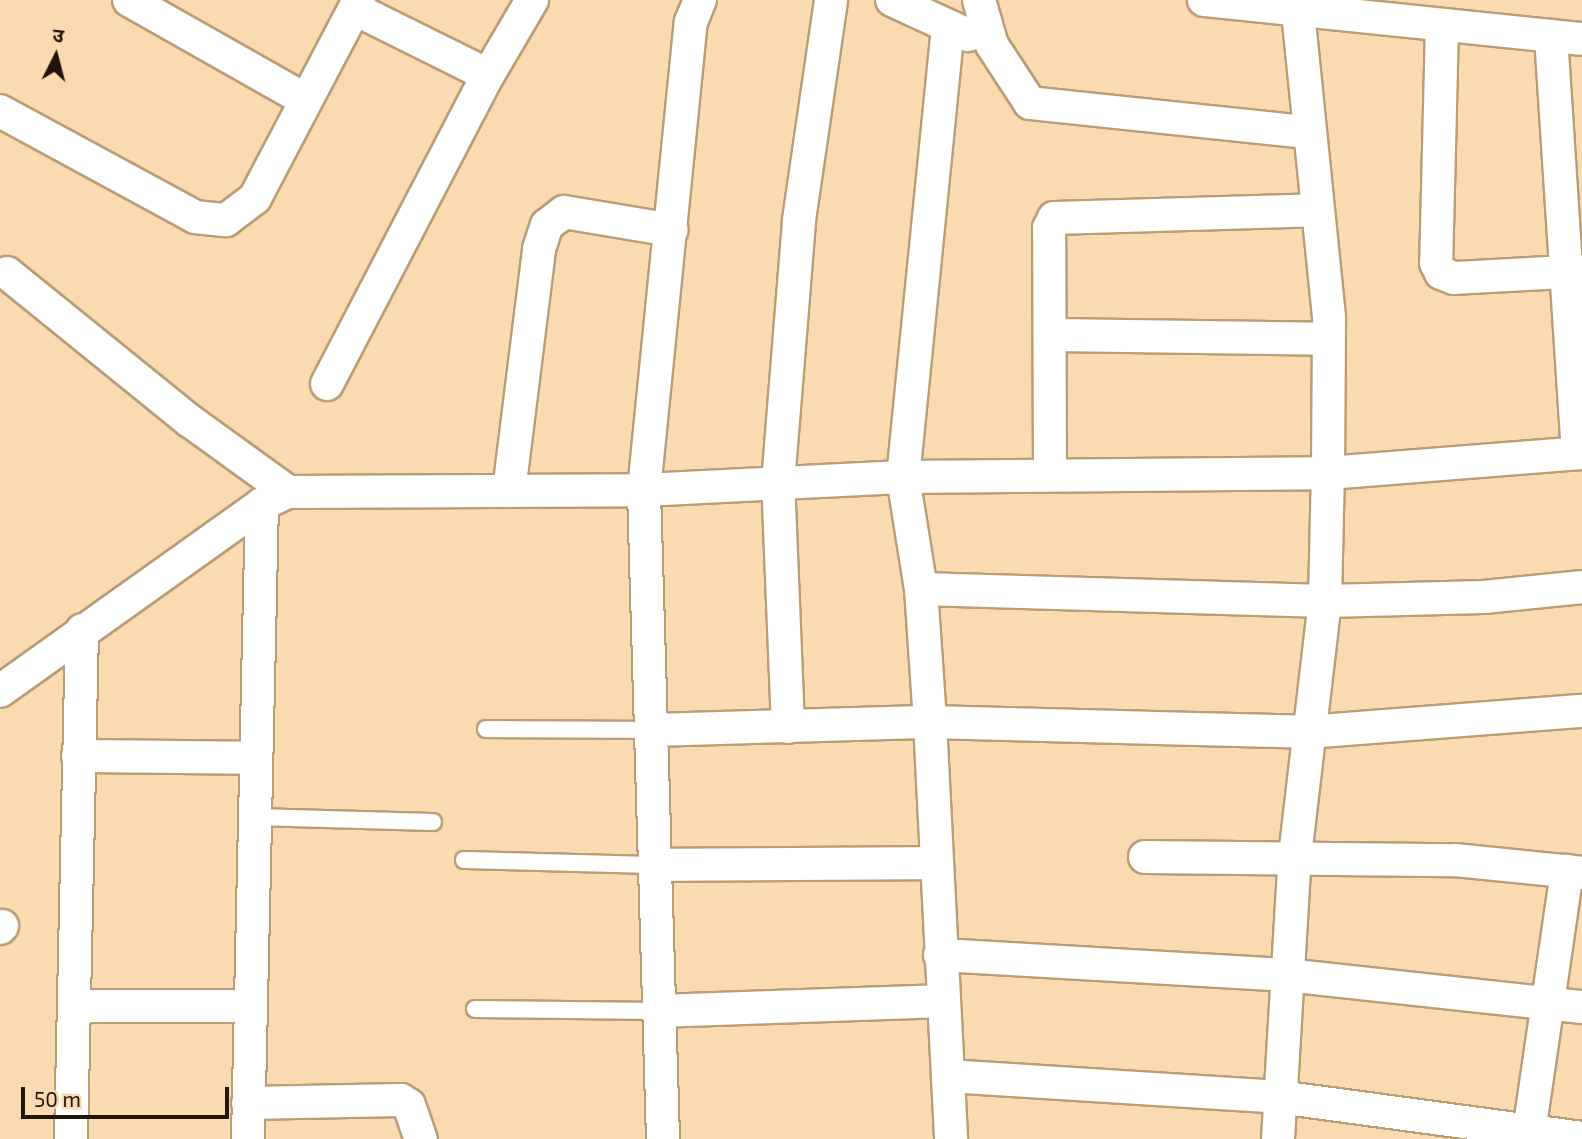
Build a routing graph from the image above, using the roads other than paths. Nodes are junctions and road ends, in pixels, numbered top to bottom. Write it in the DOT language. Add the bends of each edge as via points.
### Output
graph roads {
  1 [pos="129,0"];
  2 [pos="532,0"];
  3 [pos="700,0"];
  4 [pos="831,0"];
  5 [pos="892,0"];
  6 [pos="979,0"];
  7 [pos="1204,0"];
  8 [pos="357,4"];
  9 [pos="1297,5"];
  10 [pos="1424,15"];
  11 [pos="948,27"];
  12 [pos="1567,38"];
  13 [pos="992,45"];
  14 [pos="488,75"];
  15 [pos="304,99"];
  16 [pos="0,111"];
  17 [pos="1307,132"];
  18 [pos="1316,211"];
  19 [pos="671,229"];
  20 [pos="1575,272"];
  21 [pos="7,273"];
  22 [pos="1052,335"];
  23 [pos="1328,339"];
  24 [pos="327,384"];
  25 [pos="1580,453"];
  26 [pos="1328,473"];
  27 [pos="1050,475"];
  28 [pos="903,477"];
  29 [pos="778,483"];
  30 [pos="644,490"];
  31 [pos="509,491"];
  32 [pos="275,498"];
  33 [pos="1582,587"];
  34 [pos="920,589"];
  35 [pos="1325,601"];
  36 [pos="82,630"];
  37 [pos="0,691"];
  38 [pos="1582,711"];
  39 [pos="930,722"];
  40 [pos="788,727"];
  41 [pos="486,729"];
  42 [pos="653,730"];
  43 [pos="1307,732"];
  44 [pos="78,756"];
  45 [pos="255,758"];
  46 [pos="254,817"];
  47 [pos="433,822"];
  48 [pos="1295,856"];
  49 [pos="1145,858"];
  50 [pos="464,860"];
  51 [pos="936,863"];
  52 [pos="653,865"];
  53 [pos="1574,872"];
  54 [pos="940,955"];
  55 [pos="1286,975"];
  56 [pos="943,1001"];
  57 [pos="1544,1002"];
  58 [pos="74,1006"];
  59 [pos="250,1006"];
  60 [pos="1582,1007"];
  61 [pos="475,1009"];
  62 [pos="660,1011"];
  63 [pos="948,1076"];
  64 [pos="1279,1097"];
  65 [pos="248,1103"];
  66 [pos="1528,1134"];
  67 [pos="1582,1138"];
  68 [pos="71,1139"];
  69 [pos="248,1139"];
  70 [pos="421,1139"];
  71 [pos="663,1139"];
  72 [pos="951,1139"];
  73 [pos="1278,1139"];
  1 -- 15 [label="street"];
  2 -- 14 [label="street"];
  3 -- 19 [label="street" via="691,22"];
  4 -- 29 [label="street" via="799,220"];
  5 -- 11 [label="street"];
  6 -- 13 [label="street"];
  7 -- 9 [label="street"];
  8 -- 14 [label="street"];
  8 -- 15 [label="street"];
  9 -- 10 [label="street"];
  9 -- 17 [label="street"];
  10 -- 12 [label="street"];
  10 -- 20 [label="street" via="1436,263 1441,272 1454,278"];
  11 -- 13 [label="street"];
  11 -- 28 [label="street"];
  12 -- 20 [label="street"];
  13 -- 17 [label="street" via="1030,103"];
  14 -- 24 [label="street"];
  15 -- 16 [label="street" via="255,198 226,220 195,217"];
  17 -- 18 [label="street"];
  18 -- 22 [label="street" via="1054,219 1049,228"];
  18 -- 23 [label="street"];
  19 -- 30 [label="street"];
  19 -- 31 [label="street" via="564,212 547,225 538,249"];
  20 -- 25 [label="street"];
  21 -- 32 [label="street" via="190,421"];
  22 -- 23 [label="street"];
  22 -- 27 [label="street"];
  23 -- 26 [label="street"];
  25 -- 26 [label="street"];
  26 -- 27 [label="street"];
  26 -- 35 [label="street"];
  27 -- 28 [label="street"];
  28 -- 29 [label="street"];
  28 -- 34 [label="street"];
  29 -- 30 [label="street"];
  29 -- 40 [label="street"];
  30 -- 31 [label="street"];
  30 -- 42 [label="street"];
  31 -- 32 [label="street"];
  32 -- 36 [label="street"];
  32 -- 45 [label="street"];
  33 -- 35 [label="street" via="1484,597"];
  34 -- 35 [label="street"];
  34 -- 39 [label="street"];
  35 -- 43 [label="street"];
  36 -- 37 [label="street"];
  36 -- 44 [label="street"];
  38 -- 43 [label="street"];
  39 -- 40 [label="street"];
  39 -- 43 [label="street"];
  39 -- 51 [label="street"];
  40 -- 42 [label="street"];
  41 -- 42 [label="lane"];
  42 -- 52 [label="street"];
  43 -- 48 [label="street"];
  44 -- 45 [label="street"];
  44 -- 58 [label="street"];
  45 -- 46 [label="street"];
  46 -- 47 [label="lane"];
  46 -- 59 [label="street"];
  48 -- 49 [label="street"];
  48 -- 53 [label="street" via="1455,860"];
  48 -- 55 [label="street"];
  50 -- 52 [label="lane"];
  51 -- 52 [label="street"];
  51 -- 54 [label="street"];
  52 -- 62 [label="street"];
  53 -- 57 [label="street"];
  54 -- 55 [label="street"];
  54 -- 56 [label="street"];
  55 -- 57 [label="street"];
  55 -- 64 [label="street"];
  56 -- 62 [label="street"];
  56 -- 63 [label="street"];
  57 -- 60 [label="street"];
  57 -- 66 [label="street"];
  58 -- 59 [label="street"];
  58 -- 68 [label="street"];
  59 -- 65 [label="street"];
  61 -- 62 [label="lane"];
  62 -- 71 [label="street"];
  63 -- 64 [label="street"];
  63 -- 72 [label="street"];
  64 -- 66 [label="street"];
  64 -- 73 [label="street"];
  65 -- 69 [label="street"];
  65 -- 70 [label="street" via="401,1100 409,1105"];
  66 -- 67 [label="street"];
}
